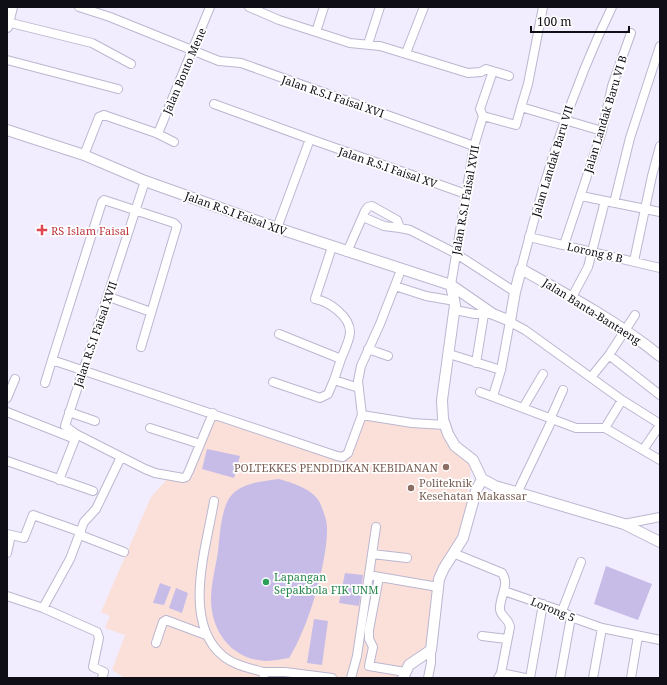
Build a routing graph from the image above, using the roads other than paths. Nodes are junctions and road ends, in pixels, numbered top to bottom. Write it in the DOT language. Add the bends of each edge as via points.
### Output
graph roads {
  1 [pos="12,7"];
  2 [pos="79,7"];
  3 [pos="210,7"];
  4 [pos="249,7"];
  5 [pos="324,7"];
  6 [pos="380,7"];
  7 [pos="424,7"];
  8 [pos="543,7"];
  9 [pos="612,7"];
  10 [pos="7,24"];
  11 [pos="316,32"];
  12 [pos="631,33"];
  13 [pos="368,44"];
  14 [pos="660,46"];
  15 [pos="192,50"];
  16 [pos="406,53"];
  17 [pos="7,60"];
  18 [pos="131,64"];
  19 [pos="493,71"];
  20 [pos="509,76"];
  21 [pos="118,89"];
  22 [pos="214,104"];
  23 [pos="521,107"];
  24 [pos="483,116"];
  25 [pos="564,120"];
  26 [pos="7,130"];
  27 [pos="602,131"];
  28 [pos="156,133"];
  29 [pos="310,139"];
  30 [pos="174,142"];
  31 [pos="474,146"];
  32 [pos="660,146"];
  33 [pos="84,155"];
  34 [pos="656,177"];
  35 [pos="146,181"];
  36 [pos="466,194"];
  37 [pos="581,196"];
  38 [pos="605,201"];
  39 [pos="614,202"];
  40 [pos="644,209"];
  41 [pos="136,210"];
  42 [pos="660,212"];
  43 [pos="363,217"];
  44 [pos="277,228"];
  45 [pos="400,228"];
  46 [pos="529,237"];
  47 [pos="564,245"];
  48 [pos="332,247"];
  49 [pos="592,251"];
  50 [pos="347,252"];
  51 [pos="455,253"];
  52 [pos="634,261"];
  53 [pos="660,268"];
  54 [pos="521,269"];
  55 [pos="401,270"];
  56 [pos="451,285"];
  57 [pos="395,286"];
  58 [pos="515,292"];
  59 [pos="108,297"];
  60 [pos="572,298"];
  61 [pos="455,305"];
  62 [pos="152,312"];
  63 [pos="488,314"];
  64 [pos="635,315"];
  65 [pos="510,322"];
  66 [pos="625,331"];
  67 [pos="278,334"];
  68 [pos="141,347"];
  69 [pos="368,349"];
  70 [pos="448,354"];
  71 [pos="609,355"];
  72 [pos="388,356"];
  73 [pos="660,356"];
  74 [pos="341,359"];
  75 [pos="52,360"];
  76 [pos="476,363"];
  77 [pos="501,370"];
  78 [pos="83,371"];
  79 [pos="542,374"];
  80 [pos="592,376"];
  81 [pos="15,379"];
  82 [pos="334,380"];
  83 [pos="273,382"];
  84 [pos="45,383"];
  85 [pos="359,388"];
  86 [pos="563,390"];
  87 [pos="480,392"];
  88 [pos="660,395"];
  89 [pos="493,396"];
  90 [pos="7,398"];
  91 [pos="622,400"];
  92 [pos="523,408"];
  93 [pos="7,412"];
  94 [pos="69,412"];
  95 [pos="213,413"];
  96 [pos="362,415"];
  97 [pos="552,418"];
  98 [pos="95,421"];
  99 [pos="660,425"];
  100 [pos="445,426"];
  101 [pos="150,428"];
  102 [pos="606,428"];
  103 [pos="75,439"];
  104 [pos="200,444"];
  105 [pos="643,450"];
  106 [pos="117,457"];
  107 [pos="660,460"];
  108 [pos="7,461"];
  109 [pos="482,479"];
  110 [pos="59,480"];
  111 [pos="93,491"];
  112 [pos="517,493"];
  113 [pos="214,501"];
  114 [pos="660,517"];
  115 [pos="624,524"];
  116 [pos="376,527"];
  117 [pos="80,534"];
  118 [pos="9,535"];
  119 [pos="660,542"];
  120 [pos="124,552"];
  121 [pos="7,553"];
  122 [pos="453,553"];
  123 [pos="372,554"];
  124 [pos="407,558"];
  125 [pos="581,562"];
  126 [pos="368,575"];
  127 [pos="379,577"];
  128 [pos="438,587"];
  129 [pos="504,591"];
  130 [pos="7,596"];
  131 [pos="543,604"];
  132 [pos="43,608"];
  133 [pos="562,611"];
  134 [pos="571,617"];
  135 [pos="602,628"];
  136 [pos="206,635"];
  137 [pos="482,636"];
  138 [pos="638,636"];
  139 [pos="507,639"];
  140 [pos="660,640"];
  141 [pos="156,643"];
  142 [pos="431,650"];
  143 [pos="263,675"];
  144 [pos="404,675"];
  145 [pos="500,676"];
  146 [pos="102,678"];
  147 [pos="332,678"];
  148 [pos="351,678"];
  149 [pos="428,678"];
  150 [pos="525,678"];
  151 [pos="530,678"];
  152 [pos="560,678"];
  153 [pos="593,678"];
  154 [pos="631,678"];
  1 -- 10 [label="street"];
  2 -- 15 [label="street, Jalan R.S.I Faisal XVI"];
  3 -- 15 [label="street, Jalan Bonto Mene"];
  4 -- 11 [label="street"];
  5 -- 11 [label="street"];
  6 -- 13 [label="street"];
  7 -- 16 [label="street"];
  8 -- 23 [label="street"];
  9 -- 25 [label="street, Jalan Landak Baru VII" via="586,62"];
  10 -- 18 [label="street" via="92,43"];
  11 -- 13 [label="street" via="357,44"];
  12 -- 27 [label="street, Jalan Landak Baru VI B" via="612,86"];
  13 -- 16 [label="street"];
  14 -- 39 [label="street" via="630,138"];
  15 -- 28 [label="street, Jalan Bonto Mene"];
  15 -- 31 [label="street, Jalan R.S.I Faisal XVI" via="223,62 241,63"];
  16 -- 19 [label="street" via="468,73 486,69"];
  17 -- 21 [label="street"];
  19 -- 20 [label="street"];
  19 -- 24 [label="street, Jalan R.S.I Faisal XVII" via="480,109"];
  22 -- 29 [label="street, Jalan R.S.I Faisal XV"];
  23 -- 24 [label="street" via="516,124"];
  23 -- 25 [label="street"];
  24 -- 31 [label="street, Jalan R.S.I Faisal XVII"];
  25 -- 27 [label="street"];
  25 -- 46 [label="street, Jalan Landak Baru VII"];
  26 -- 33 [label="street, Jalan R.S.I Faisal XIV"];
  27 -- 37 [label="street, Jalan Landak Baru VI B"];
  28 -- 30 [label="street"];
  28 -- 33 [label="street" via="109,116 101,116"];
  29 -- 36 [label="street, Jalan R.S.I Faisal XV"];
  29 -- 44 [label="street"];
  31 -- 36 [label="street, Jalan R.S.I Faisal XVII"];
  32 -- 34 [label="street"];
  33 -- 35 [label="street, Jalan R.S.I Faisal XIV"];
  34 -- 40 [label="street"];
  35 -- 41 [label="street, Jalan R.S.I Faisal XVII"];
  35 -- 44 [label="street, Jalan R.S.I Faisal XIV"];
  36 -- 51 [label="street, Jalan R.S.I Faisal XVII"];
  37 -- 38 [label="street"];
  37 -- 47 [label="street, Jalan Landak Baru VI B"];
  38 -- 39 [label="street"];
  38 -- 49 [label="street"];
  39 -- 40 [label="street"];
  40 -- 42 [label="street"];
  40 -- 52 [label="street"];
  41 -- 59 [label="street, Jalan R.S.I Faisal XVII"];
  41 -- 62 [label="street" via="174,223 178,228"];
  41 -- 75 [label="street" via="106,200 102,202"];
  43 -- 45 [label="street" via="384,226"];
  43 -- 45 [label="street" via="368,207 372,206 397,220"];
  43 -- 50 [label="street"];
  44 -- 48 [label="street, Jalan R.S.I Faisal XIV"];
  45 -- 51 [label="street" via="410,230"];
  46 -- 47 [label="street, Lorong 8 B"];
  46 -- 54 [label="street, Jalan Landak Baru VII"];
  47 -- 49 [label="street, Lorong 8 B"];
  48 -- 50 [label="street, Jalan R.S.I Faisal XIV"];
  48 -- 74 [label="street" via="315,299 336,310 349,328"];
  49 -- 52 [label="street, Lorong 8 B"];
  49 -- 60 [label="street" via="584,277"];
  50 -- 55 [label="street, Jalan R.S.I Faisal XIV"];
  51 -- 56 [label="street, Jalan R.S.I Faisal XVII"];
  51 -- 58 [label="street"];
  52 -- 53 [label="street, Lorong 8 B"];
  54 -- 58 [label="street, Jalan Landak Baru VII"];
  54 -- 60 [label="street, Jalan Banta-Bantaeng"];
  55 -- 56 [label="street, Jalan R.S.I Faisal XIV"];
  55 -- 57 [label="street"];
  56 -- 61 [label="street"];
  56 -- 63 [label="street, Jalan R.S.I Faisal XIV"];
  57 -- 61 [label="street"];
  57 -- 69 [label="street"];
  58 -- 65 [label="street, Jalan Landak Baru VII"];
  59 -- 62 [label="street"];
  59 -- 78 [label="street, Jalan R.S.I Faisal XVII"];
  60 -- 66 [label="street, Jalan Banta-Bantaeng"];
  61 -- 63 [label="street"];
  61 -- 70 [label="street"];
  62 -- 68 [label="street"];
  63 -- 65 [label="street, Jalan R.S.I Faisal XIV"];
  63 -- 76 [label="street"];
  64 -- 66 [label="street"];
  65 -- 77 [label="street"];
  65 -- 80 [label="street"];
  66 -- 71 [label="street"];
  66 -- 73 [label="street, Jalan Banta-Bantaeng"];
  67 -- 74 [label="street"];
  69 -- 72 [label="street"];
  69 -- 85 [label="street" via="358,375"];
  70 -- 76 [label="street"];
  70 -- 100 [label="street" via="442,400"];
  71 -- 80 [label="street"];
  71 -- 88 [label="street"];
  74 -- 82 [label="street"];
  75 -- 78 [label="street"];
  75 -- 84 [label="street"];
  76 -- 77 [label="street"];
  77 -- 89 [label="street"];
  78 -- 94 [label="street, Jalan R.S.I Faisal XVII"];
  78 -- 95 [label="street"];
  79 -- 92 [label="street"];
  80 -- 91 [label="street"];
  81 -- 90 [label="street"];
  82 -- 83 [label="street" via="328,394 320,398"];
  82 -- 85 [label="street"];
  85 -- 96 [label="street"];
  86 -- 97 [label="street"];
  87 -- 89 [label="street"];
  89 -- 92 [label="street"];
  91 -- 99 [label="street"];
  91 -- 102 [label="street"];
  92 -- 97 [label="street"];
  93 -- 103 [label="street"];
  94 -- 98 [label="street"];
  94 -- 106 [label="street, Jalan R.S.I Faisal XVII" via="66,428"];
  95 -- 96 [label="street" via="342,457 348,453"];
  95 -- 104 [label="street"];
  96 -- 100 [label="street"];
  97 -- 102 [label="street" via="576,428"];
  97 -- 112 [label="street"];
  99 -- 105 [label="street"];
  100 -- 109 [label="street" via="455,446 473,460"];
  101 -- 104 [label="street"];
  102 -- 105 [label="street"];
  103 -- 106 [label="street"];
  103 -- 110 [label="street"];
  104 -- 106 [label="street" via="187,476 183,478 155,473"];
  105 -- 107 [label="street"];
  106 -- 117 [label="street" via="96,508 86,519"];
  108 -- 110 [label="street"];
  109 -- 112 [label="street"];
  109 -- 122 [label="street" via="466,528"];
  110 -- 111 [label="street"];
  112 -- 115 [label="street"];
  113 -- 136 [label="street" via="200,578 200,607"];
  114 -- 115 [label="street"];
  115 -- 119 [label="street"];
  116 -- 123 [label="street"];
  117 -- 118 [label="street" via="33,515 24,538"];
  117 -- 120 [label="street"];
  117 -- 132 [label="street"];
  118 -- 121 [label="street"];
  122 -- 128 [label="street" via="441,574"];
  122 -- 129 [label="street" via="502,572 505,579"];
  123 -- 124 [label="street"];
  123 -- 126 [label="street"];
  125 -- 133 [label="street"];
  126 -- 127 [label="street"];
  126 -- 148 [label="street" via="357,656"];
  127 -- 128 [label="street"];
  127 -- 144 [label="street" via="368,636 373,647 369,666"];
  128 -- 142 [label="street"];
  129 -- 131 [label="street, Lorong 5"];
  129 -- 139 [label="street" via="499,608 500,613 510,623"];
  130 -- 132 [label="street"];
  131 -- 133 [label="street, Lorong 5"];
  131 -- 151 [label="street"];
  132 -- 146 [label="street" via="98,633 93,669 104,672"];
  133 -- 134 [label="street, Lorong 5"];
  134 -- 135 [label="street, Lorong 5"];
  134 -- 152 [label="street"];
  135 -- 138 [label="street, Lorong 5"];
  135 -- 153 [label="street"];
  136 -- 141 [label="street" via="166,620"];
  136 -- 143 [label="street" via="223,656"];
  137 -- 139 [label="street"];
  138 -- 140 [label="street, Lorong 5"];
  138 -- 154 [label="street"];
  139 -- 145 [label="street"];
  142 -- 144 [label="street" via="410,665"];
  142 -- 149 [label="street"];
  143 -- 147 [label="street" via="285,672"];
  145 -- 150 [label="street"];
}
